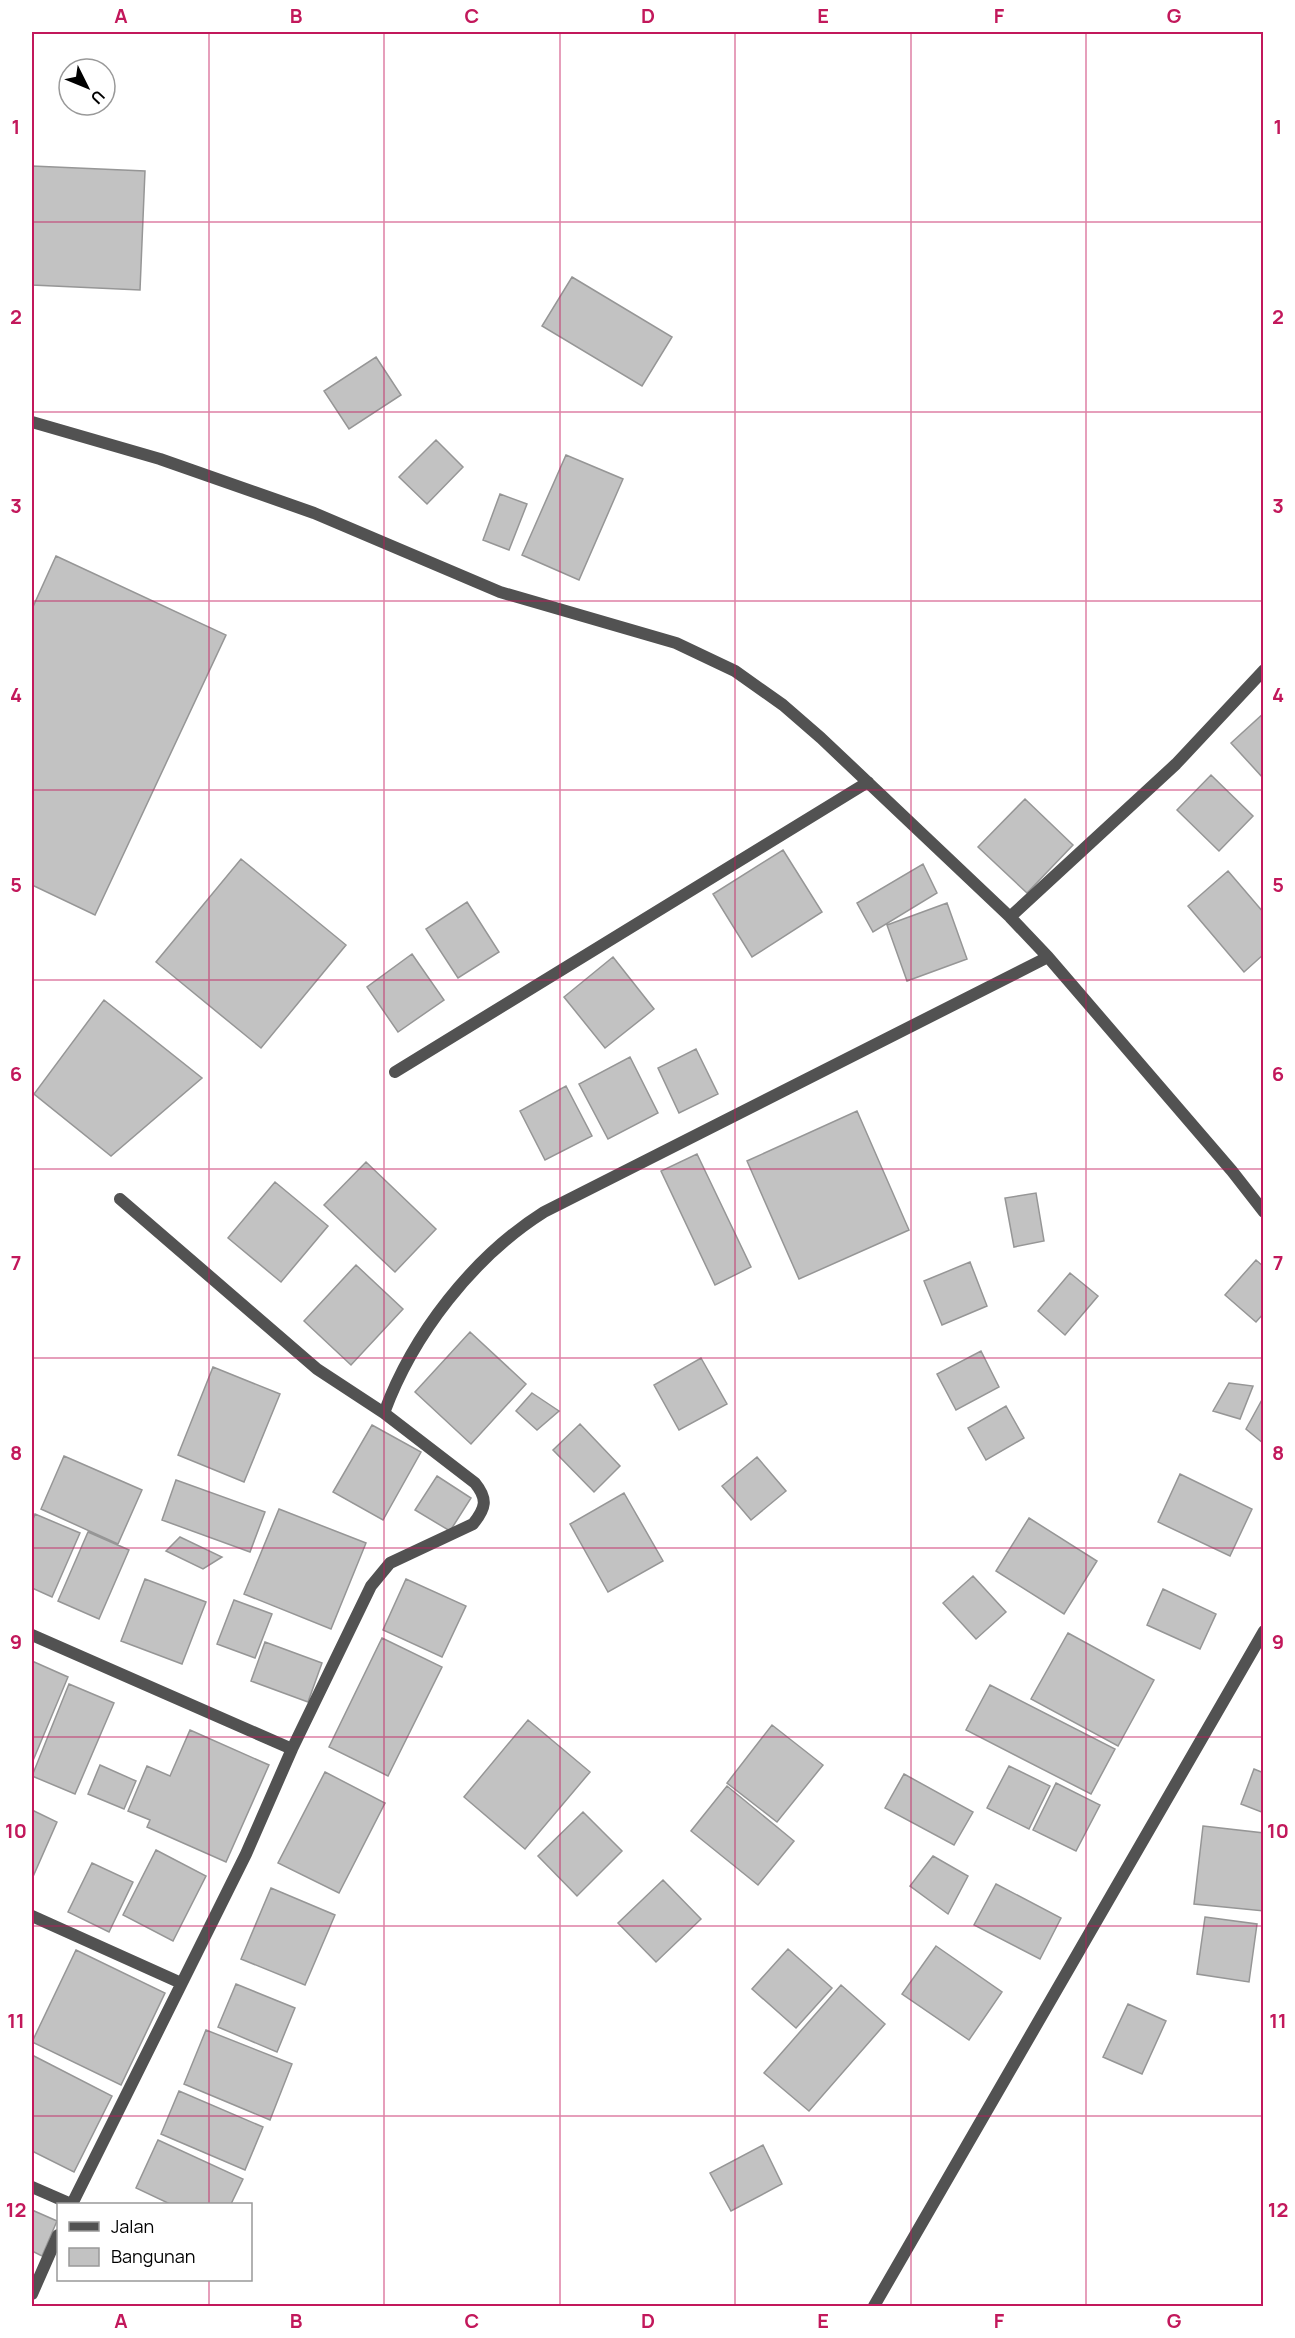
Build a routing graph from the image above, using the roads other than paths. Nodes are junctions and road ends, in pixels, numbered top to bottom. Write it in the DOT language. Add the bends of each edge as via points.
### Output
graph roads {
  1 [pos="32,422"];
  2 [pos="1263,670"];
  3 [pos="868,782"];
  4 [pos="1010,917"];
  5 [pos="1048,957"];
  6 [pos="395,1072"];
  7 [pos="120,1199"];
  8 [pos="1263,1212"];
  9 [pos="384,1413"];
  10 [pos="1263,1631"];
  11 [pos="32,1635"];
  12 [pos="292,1749"];
  13 [pos="32,1916"];
  14 [pos="181,1983"];
  15 [pos="32,2187"];
  16 [pos="68,2203"];
  17 [pos="73,2203"];
  18 [pos="57,2237"];
  19 [pos="32,2294"];
  20 [pos="874,2307"];
  1 -- 3 [label="street" via="160,459 314,513 500,592 676,643 735,671 783,705"];
  2 -- 4 [label="street" via="1176,764"];
  3 -- 4 [label="street"];
  3 -- 6 [label="street"];
  4 -- 5 [label="street"];
  5 -- 8 [label="street"];
  5 -- 9 [label="street" via="519,1228 469,1276 423,1334 396,1380"];
  7 -- 9 [label="street" via="291,1348"];
  9 -- 12 [label="street" via="475,1483 484,1493 481,1515 473,1524 401,1557 380,1573"];
  10 -- 20 [label="street"];
  11 -- 12 [label="street"];
  12 -- 14 [label="street" via="246,1854"];
  13 -- 14 [label="street"];
  14 -- 17 [label="street"];
  15 -- 16 [label="street"];
  18 -- 19 [label="street"];
}
